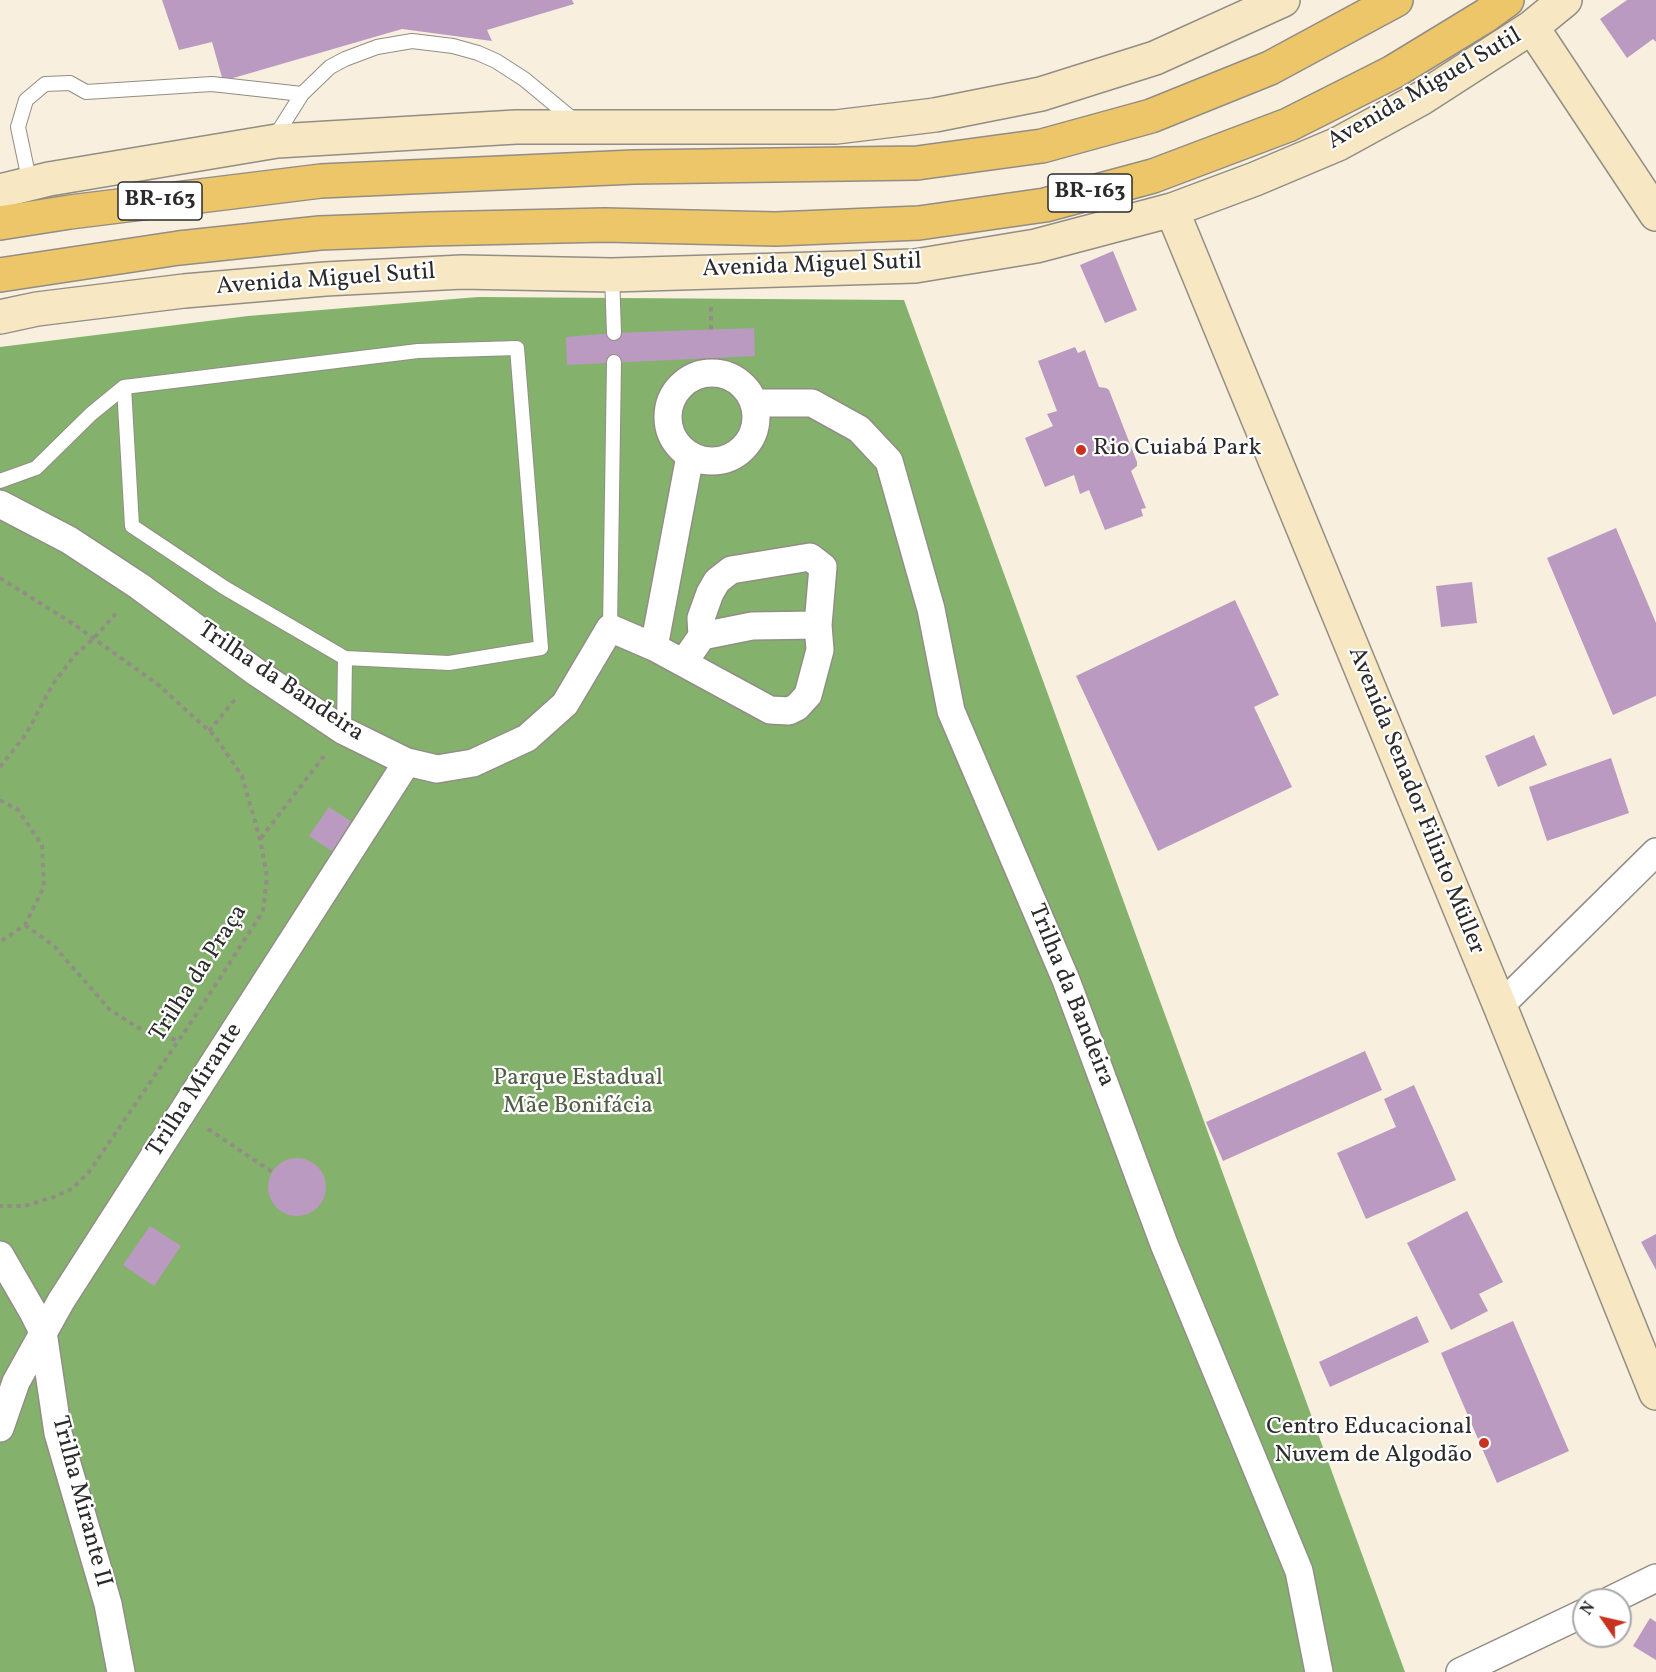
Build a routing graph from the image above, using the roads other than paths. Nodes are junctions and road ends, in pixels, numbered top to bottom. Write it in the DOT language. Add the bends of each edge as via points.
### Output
graph roads {
  1 [pos="1283,0"];
  2 [pos="1396,0"];
  3 [pos="1507,0"];
  4 [pos="1565,0"];
  5 [pos="1532,27"];
  6 [pos="302,94"];
  7 [pos="582,127"];
  8 [pos="272,142"];
  9 [pos="15,188"];
  10 [pos="1172,210"];
  11 [pos="1656,214"];
  12 [pos="0,223"];
  13 [pos="0,275"];
  14 [pos="612,275"];
  15 [pos="0,317"];
  16 [pos="614,333"];
  17 [pos="614,362"];
  18 [pos="124,387"];
  19 [pos="755,406"];
  20 [pos="690,456"];
  21 [pos="0,481"];
  22 [pos="0,504"];
  23 [pos="818,625"];
  24 [pos="610,628"];
  25 [pos="702,636"];
  26 [pos="654,647"];
  27 [pos="345,658"];
  28 [pos="684,662"];
  29 [pos="344,731"];
  30 [pos="407,762"];
  31 [pos="1656,852"];
  32 [pos="1500,1006"];
  33 [pos="0,1255"];
  34 [pos="43,1332"];
  35 [pos="1656,1393"];
  36 [pos="0,1428"];
  37 [pos="1656,1578"];
  38 [pos="1632,1590"];
  39 [pos="1572,1619"];
  40 [pos="121,1672"];
  41 [pos="1319,1672"];
  42 [pos="1460,1672"];
  1 -- 7 [label="main road" via="1155,58 1041,94 935,115 836,127"];
  2 -- 12 [label="highway, BR-163" via="1270,68 1150,116 1042,146 917,163 634,167 321,182"];
  3 -- 13 [label="highway, Avenida Miguel Sutil / BR-163" via="1393,72 1288,125 1153,176 1045,205 919,224 776,229 632,224 320,233 179,248"];
  4 -- 5 [label="main road, Avenida Miguel Sutil"];
  5 -- 10 [label="main road, Avenida Miguel Sutil" via="1422,98 1338,144"];
  5 -- 11 [label="main road"];
  6 -- 7 [label="lane" via="317,77 345,59 397,43 431,43 478,53 496,62"];
  6 -- 8 [label="lane"];
  6 -- 9 [label="lane" via="212,84 86,92 70,83 45,84 26,100 18,127"];
  7 -- 8 [label="main road" via="516,127"];
  8 -- 9 [label="main road"];
  10 -- 14 [label="main road, Avenida Miguel Sutil" via="1036,246 915,266"];
  10 -- 32 [label="main road, Avenida Senador Filinto Müller"];
  14 -- 15 [label="main road, Avenida Miguel Sutil" via="462,273 325,279 184,291"];
  14 -- 16 [label="lane"];
  17 -- 24 [label="lane"];
  18 -- 21 [label="lane" via="36,468"];
  18 -- 27 [label="lane" via="132,526 225,588"];
  18 -- 27 [label="lane" via="418,351 517,348 541,648 449,663"];
  19 -- 20 [label="street" via="758,416 753,435 742,452 724,461 704,462"];
  19 -- 20 [label="street" via="739,381 711,366 683,384 671,400 668,420 672,438"];
  19 -- 41 [label="street, Trilha da Bandeira" via="813,403 859,429 889,461 931,609 951,711 1066,980 1164,1244 1299,1571"];
  20 -- 26 [label="street"];
  22 -- 29 [label="street, Trilha da Bandeira" via="86,551"];
  23 -- 25 [label="street" via="752,626"];
  23 -- 25 [label="street" via="823,567 810,556 731,570 717,580 701,618"];
  23 -- 28 [label="street" via="820,650 808,695 789,711 770,710"];
  24 -- 26 [label="street"];
  24 -- 30 [label="street, Trilha da Bandeira" via="564,704 526,738 472,763 437,769"];
  25 -- 28 [label="street"];
  26 -- 28 [label="street"];
  27 -- 29 [label="lane"];
  29 -- 30 [label="street, Trilha da Bandeira"];
  30 -- 34 [label="street, Trilha Mirante"];
  31 -- 32 [label="street"];
  32 -- 35 [label="main road, Avenida Senador Filinto Müller"];
  33 -- 34 [label="street, Trilha Mirante II"];
  34 -- 36 [label="street, Trilha Mirante" via="16,1382"];
  34 -- 40 [label="street, Trilha Mirante II" via="58,1433 108,1604"];
  37 -- 38 [label="street"];
  39 -- 42 [label="street"];
}
